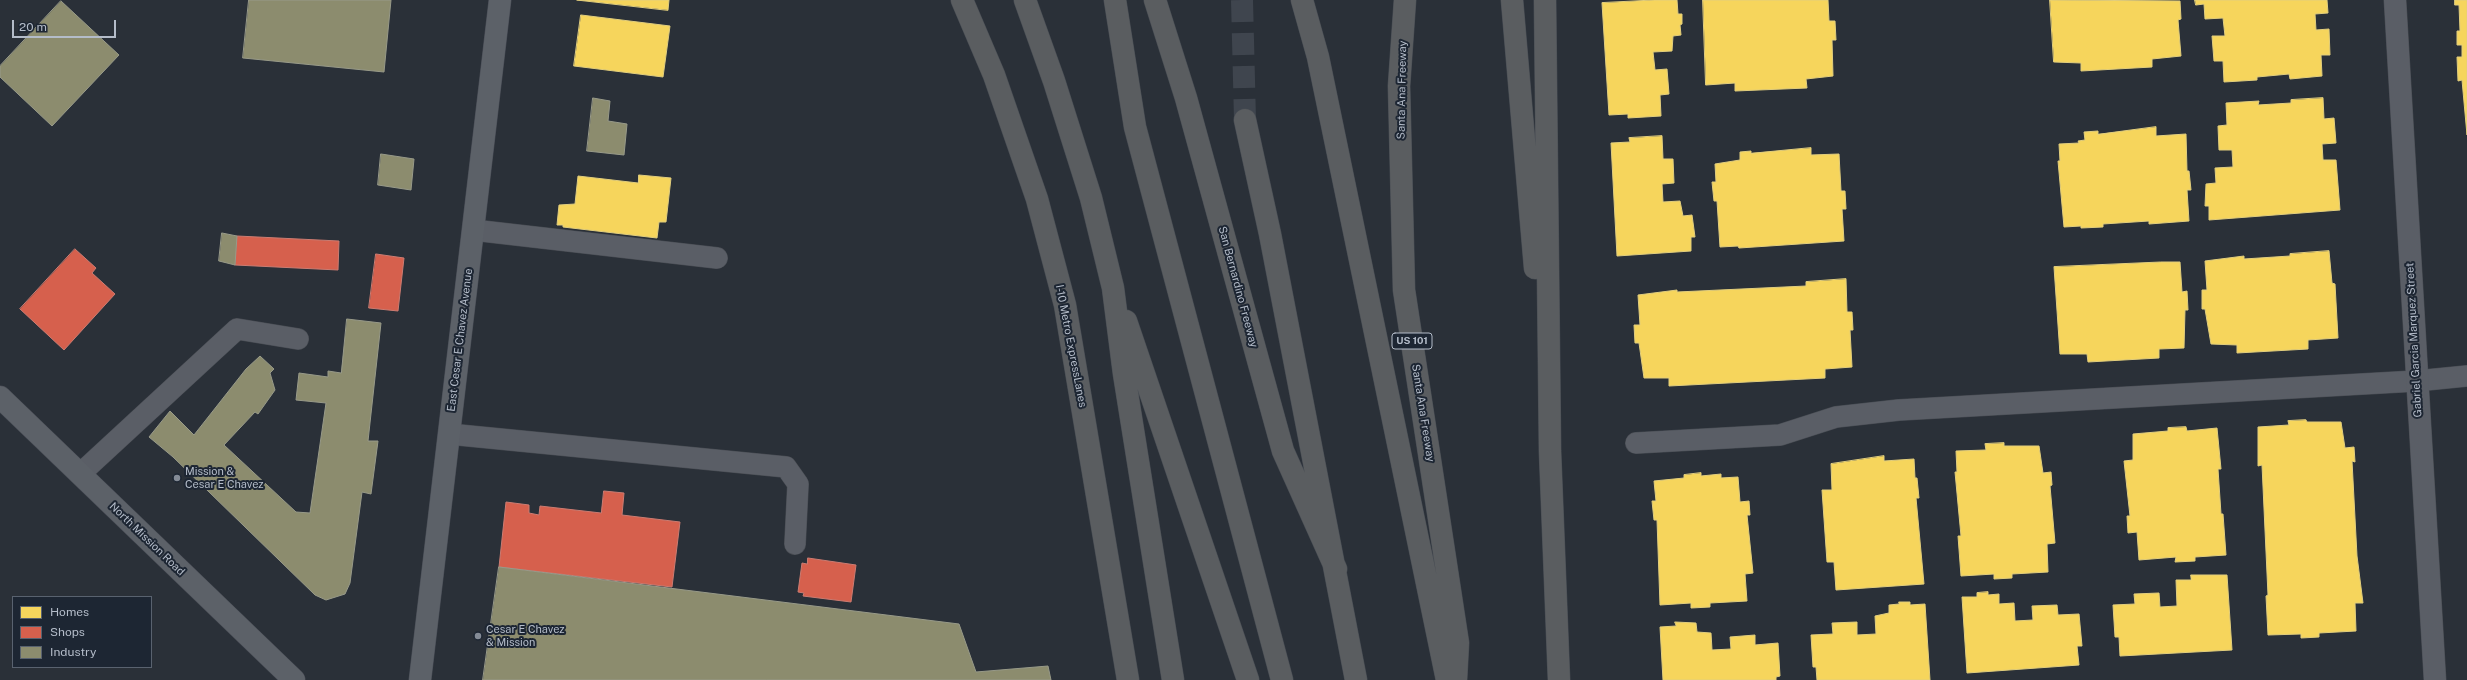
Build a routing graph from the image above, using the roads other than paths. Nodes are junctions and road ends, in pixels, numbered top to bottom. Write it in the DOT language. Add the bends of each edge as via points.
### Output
graph roads {
  1 [pos="500,0"];
  2 [pos="962,0"];
  3 [pos="1025,0"];
  4 [pos="1114,0"];
  5 [pos="1154,0"];
  6 [pos="1302,0"];
  7 [pos="1405,0"];
  8 [pos="1512,0"];
  9 [pos="1545,0"];
  10 [pos="2395,0"];
  11 [pos="1245,120"];
  12 [pos="473,230"];
  13 [pos="717,258"];
  14 [pos="1113,288"];
  15 [pos="298,339"];
  16 [pos="2467,376"];
  17 [pos="2416,381"];
  18 [pos="0,397"];
  19 [pos="449,434"];
  20 [pos="1636,443"];
  21 [pos="1550,451"];
  22 [pos="80,474"];
  23 [pos="795,544"];
  24 [pos="1336,569"];
  25 [pos="294,680"];
  26 [pos="420,680"];
  27 [pos="1128,680"];
  28 [pos="1173,680"];
  29 [pos="1248,680"];
  30 [pos="1282,680"];
  31 [pos="1356,680"];
  32 [pos="1447,680"];
  33 [pos="1456,680"];
  34 [pos="1559,680"];
  35 [pos="2435,680"];
  1 -- 12 [label="main road, East Cesar E Chavez Avenue"];
  2 -- 27 [label="highway, I-10 Metro ExpressLanes" via="994,75 1035,192 1065,305"];
  3 -- 14 [label="highway" via="1091,198"];
  4 -- 30 [label="highway" via="1135,127"];
  5 -- 24 [label="highway, San Bernardino Freeway" via="1186,98 1283,451"];
  6 -- 32 [label="highway" via="1318,57"];
  7 -- 33 [label="highway, Santa Ana Freeway / US 101" via="1399,86 1404,290 1458,643"];
  8 -- 21 [label="highway"];
  9 -- 21 [label="highway"];
  10 -- 17 [label="street, Gabriel Garcia Marquez Street"];
  11 -- 24 [label="highway"];
  12 -- 13 [label="lane"];
  12 -- 19 [label="main road, East Cesar E Chavez Avenue"];
  14 -- 28 [label="highway" via="1124,374"];
  14 -- 29 [label="highway" via="1144,370"];
  15 -- 22 [label="lane" via="237,329"];
  16 -- 17 [label="lane"];
  17 -- 20 [label="lane" via="1899,410 1836,417 1780,435"];
  17 -- 35 [label="street, Gabriel Garcia Marquez Street"];
  18 -- 22 [label="main road, North Mission Road"];
  19 -- 23 [label="lane" via="786,467 798,484"];
  19 -- 26 [label="main road, East Cesar E Chavez Avenue"];
  21 -- 34 [label="highway"];
  22 -- 25 [label="main road, North Mission Road"];
  24 -- 31 [label="highway"];
}
